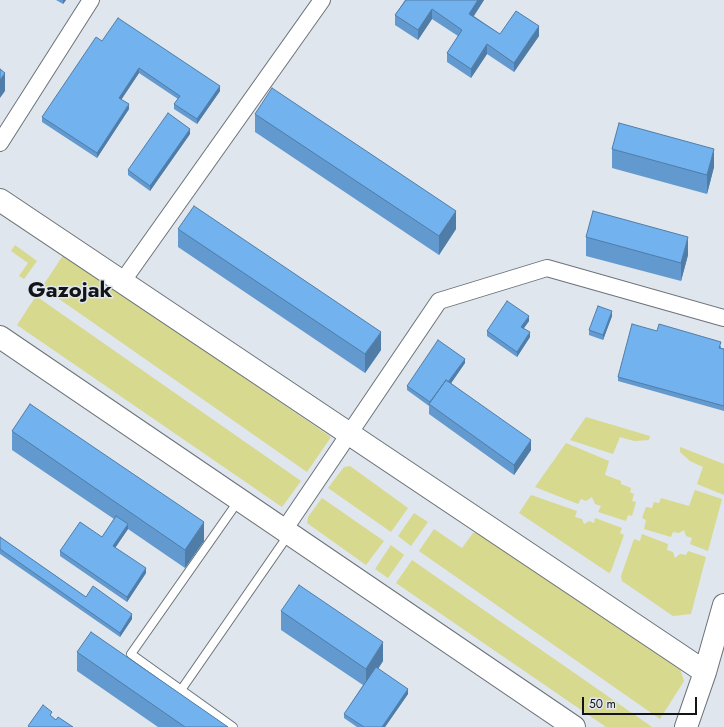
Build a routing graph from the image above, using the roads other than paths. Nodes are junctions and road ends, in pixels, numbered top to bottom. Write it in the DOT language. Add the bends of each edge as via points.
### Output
graph roads {
  1 [pos="92,0"];
  2 [pos="322,0"];
  3 [pos="0,143"];
  4 [pos="0,200"];
  5 [pos="122,282"];
  6 [pos="724,318"];
  7 [pos="0,337"];
  8 [pos="350,434"];
  9 [pos="239,499"];
  10 [pos="287,532"];
  11 [pos="724,605"];
  12 [pos="705,672"];
  13 [pos="181,690"];
  14 [pos="233,727"];
  15 [pos="574,727"];
  16 [pos="686,727"];
  1 -- 3 [label="street"];
  2 -- 5 [label="street"];
  4 -- 5 [label="street"];
  5 -- 8 [label="street"];
  6 -- 8 [label="street" via="547,268 439,301"];
  7 -- 9 [label="street"];
  8 -- 10 [label="street"];
  8 -- 12 [label="street"];
  9 -- 10 [label="street"];
  9 -- 13 [label="lane" via="131,654"];
  10 -- 13 [label="lane"];
  10 -- 15 [label="street"];
  11 -- 12 [label="street"];
  12 -- 16 [label="street"];
  13 -- 14 [label="lane"];
}
